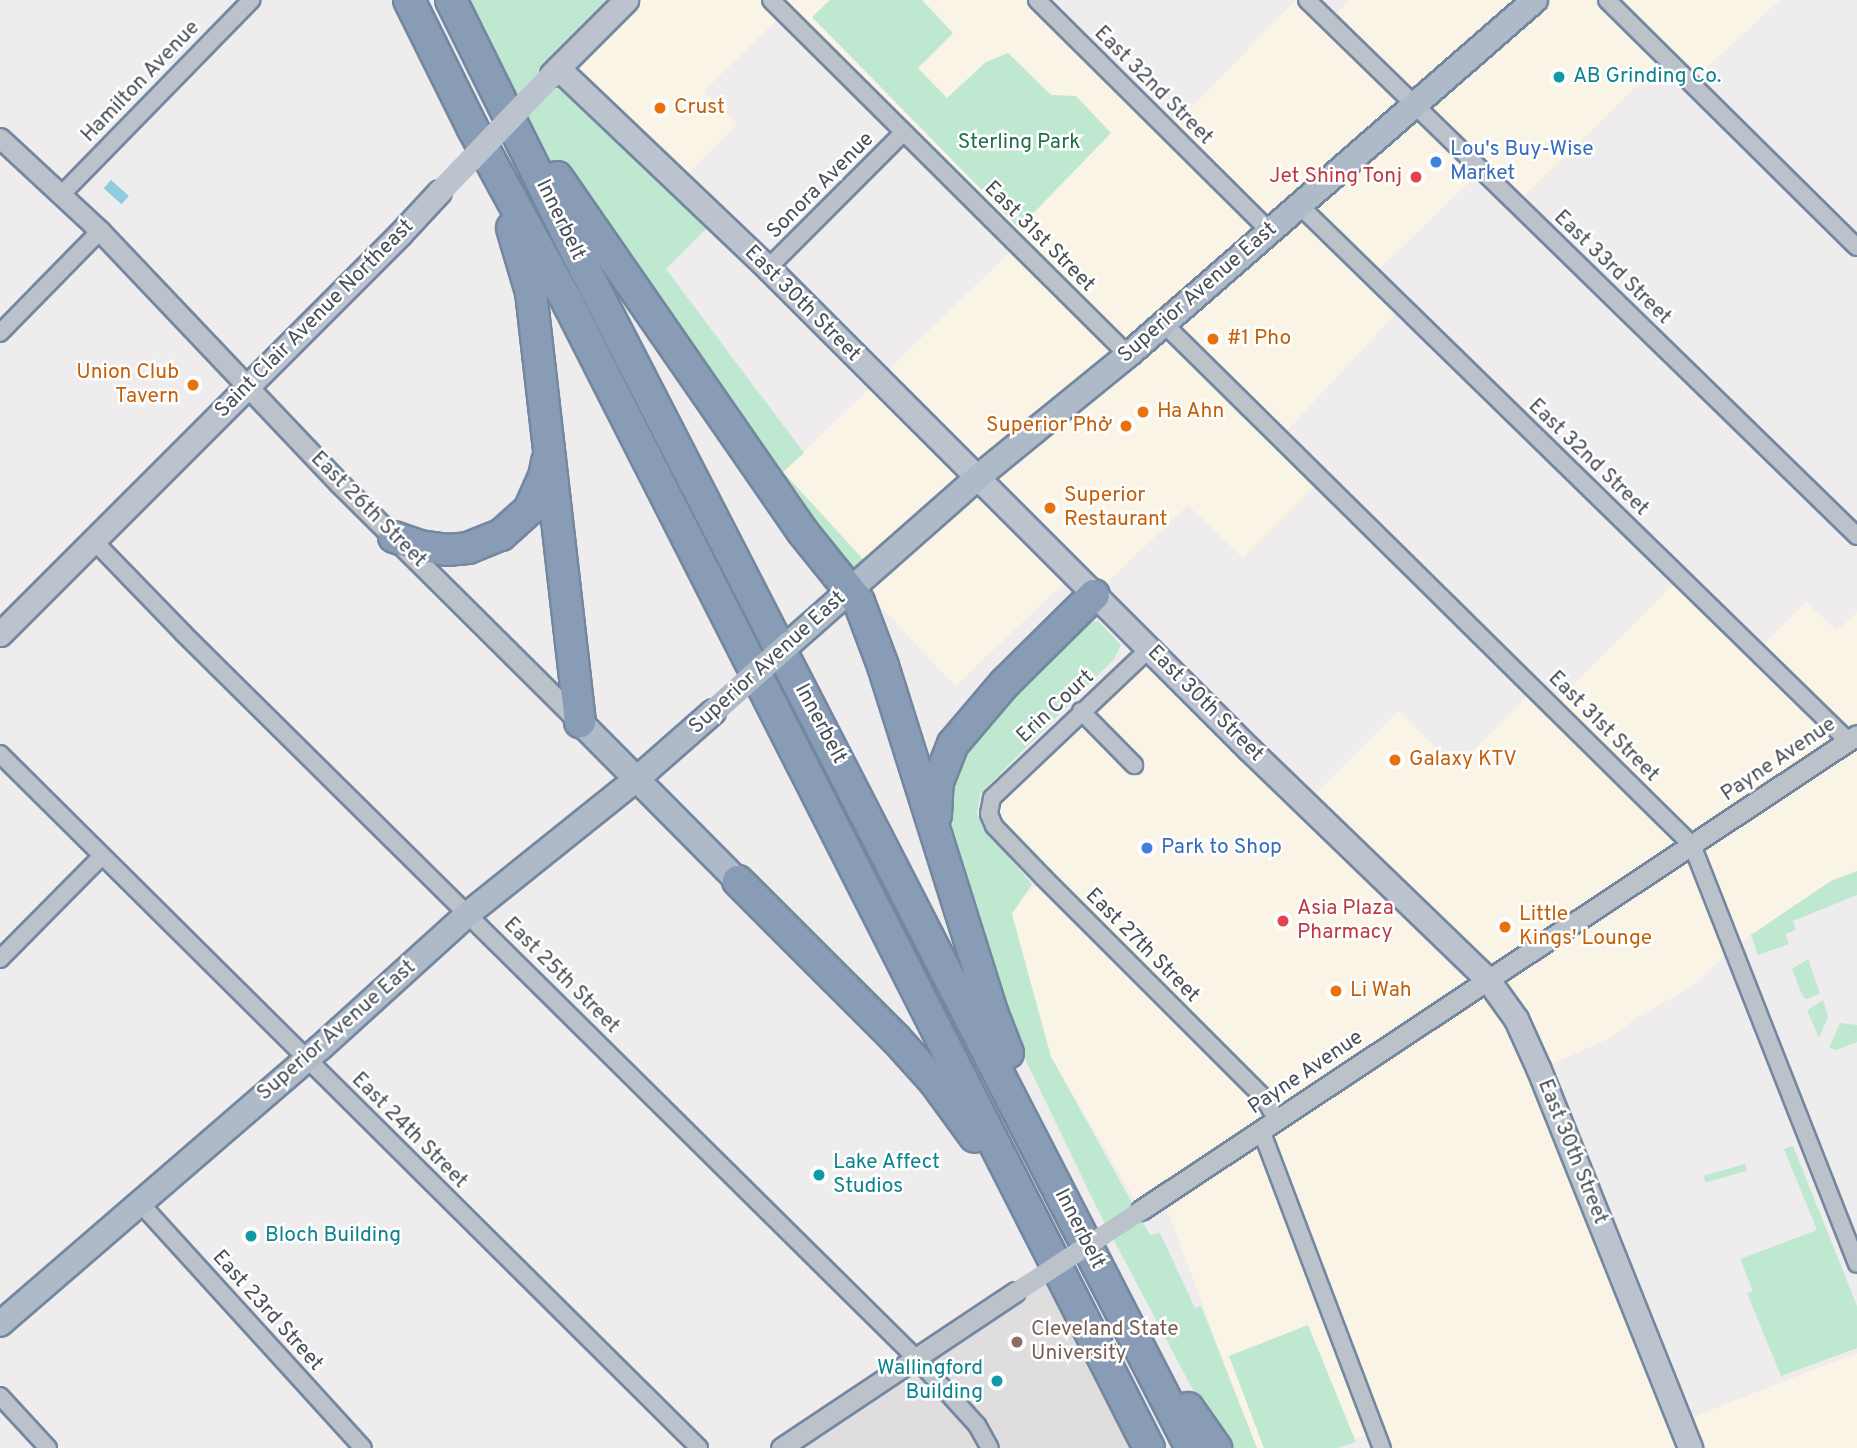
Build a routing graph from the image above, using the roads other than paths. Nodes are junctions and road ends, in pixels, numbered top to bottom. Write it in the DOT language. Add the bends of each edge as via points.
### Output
graph roads {
  1 [pos="251,0"];
  2 [pos="409,0"];
  3 [pos="451,0"];
  4 [pos="625,0"];
  5 [pos="771,0"];
  6 [pos="1037,0"];
  7 [pos="1307,0"];
  8 [pos="1535,0"];
  9 [pos="1607,0"];
  10 [pos="555,71"];
  11 [pos="489,75"];
  12 [pos="1415,105"];
  13 [pos="472,127"];
  14 [pos="903,133"];
  15 [pos="0,138"];
  16 [pos="62,194"];
  17 [pos="1299,205"];
  18 [pos="100,231"];
  19 [pos="1270,231"];
  20 [pos="1857,247"];
  21 [pos="768,268"];
  22 [pos="1163,323"];
  23 [pos="0,333"];
  24 [pos="1128,355"];
  25 [pos="248,386"];
  26 [pos="549,444"];
  27 [pos="976,478"];
  28 [pos="394,537"];
  29 [pos="1857,537"];
  30 [pos="94,541"];
  31 [pos="851,588"];
  32 [pos="1094,595"];
  33 [pos="0,634"];
  34 [pos="1150,648"];
  35 [pos="1082,711"];
  36 [pos="580,722"];
  37 [pos="1852,738"];
  38 [pos="0,754"];
  39 [pos="1134,765"];
  40 [pos="638,778"];
  41 [pos="992,798"];
  42 [pos="937,836"];
  43 [pos="1692,845"];
  44 [pos="101,858"];
  45 [pos="738,881"];
  46 [pos="468,914"];
  47 [pos="0,959"];
  48 [pos="1488,980"];
  49 [pos="308,1059"];
  50 [pos="1269,1125"];
  51 [pos="140,1203"];
  52 [pos="1078,1225"];
  53 [pos="1042,1239"];
  54 [pos="1857,1264"];
  55 [pos="0,1324"];
  56 [pos="1132,1333"];
  57 [pos="916,1358"];
  58 [pos="0,1396"];
  59 [pos="1147,1445"];
  60 [pos="48,1448"];
  61 [pos="363,1448"];
  62 [pos="699,1448"];
  63 [pos="781,1448"];
  64 [pos="990,1448"];
  65 [pos="1191,1448"];
  66 [pos="1216,1448"];
  67 [pos="1382,1448"];
  68 [pos="1690,1448"];
  1 -- 16 [label="street, Hamilton Avenue"];
  2 -- 13 [label="highway, Innerbelt"];
  3 -- 11 [label="highway, Innerbelt"];
  4 -- 10 [label="main road, Saint Clair Avenue Northeast"];
  5 -- 14 [label="street, East 31st Street"];
  6 -- 19 [label="street, East 32nd Street"];
  7 -- 12 [label="street, East 33rd Street"];
  8 -- 12 [label="main road, Superior Avenue East"];
  9 -- 20 [label="street"];
  10 -- 21 [label="main road, East 30th Street"];
  10 -- 25 [label="main road, Saint Clair Avenue Northeast, bridge"];
  11 -- 31 [label="highway" via="802,531"];
  11 -- 52 [label="highway, Innerbelt"];
  12 -- 17 [label="main road, Superior Avenue East"];
  12 -- 29 [label="street, East 33rd Street"];
  13 -- 26 [label="highway" via="527,273"];
  13 -- 53 [label="highway, Innerbelt" via="569,305"];
  14 -- 21 [label="street, Sonora Avenue"];
  14 -- 24 [label="street, East 31st Street"];
  15 -- 16 [label="street, East 26th Street"];
  16 -- 18 [label="street, East 26th Street"];
  17 -- 19 [label="main road, Superior Avenue East"];
  17 -- 37 [label="street, East 32nd Street"];
  18 -- 23 [label="street"];
  18 -- 25 [label="street, East 26th Street"];
  19 -- 22 [label="main road, Superior Avenue East"];
  21 -- 27 [label="main road, East 30th Street"];
  22 -- 24 [label="main road, Superior Avenue East"];
  22 -- 43 [label="street, East 31st Street"];
  24 -- 27 [label="main road, Superior Avenue East"];
  25 -- 28 [label="street, East 26th Street"];
  25 -- 30 [label="main road, Saint Clair Avenue Northeast"];
  26 -- 28 [label="highway" via="539,492 517,523 501,535 468,548 447,550"];
  26 -- 36 [label="highway"];
  27 -- 31 [label="main road, Superior Avenue East"];
  27 -- 32 [label="main road, East 30th Street"];
  28 -- 36 [label="street, East 26th Street"];
  30 -- 33 [label="main road, Saint Clair Avenue Northeast"];
  30 -- 46 [label="street, East 25th Street"];
  31 -- 40 [label="main road, Superior Avenue East, bridge"];
  31 -- 42 [label="highway" via="871,632"];
  32 -- 34 [label="main road, East 30th Street"];
  32 -- 42 [label="highway" via="1005,683 953,744 938,782"];
  34 -- 35 [label="street, Erin Court"];
  34 -- 48 [label="main road, East 30th Street"];
  35 -- 39 [label="street"];
  35 -- 41 [label="street, Erin Court"];
  36 -- 40 [label="main road, East 26th Street"];
  37 -- 43 [label="street, Payne Avenue"];
  38 -- 44 [label="street, East 24th Street"];
  40 -- 45 [label="main road, East 26th Street"];
  40 -- 46 [label="main road, Superior Avenue East"];
  41 -- 50 [label="street, East 27th Street" via="989,814 993,826 1264,1097"];
  42 -- 52 [label="highway" via="992,1012"];
  43 -- 48 [label="street, Payne Avenue"];
  43 -- 54 [label="street, East 31st Street"];
  44 -- 47 [label="street"];
  44 -- 49 [label="street, East 24th Street"];
  45 -- 53 [label="highway" via="841,981 933,1081"];
  46 -- 49 [label="main road, Superior Avenue East"];
  46 -- 57 [label="street, East 25th Street"];
  48 -- 50 [label="street, Payne Avenue"];
  48 -- 68 [label="main road, East 30th Street" via="1516,1019 1539,1070"];
  49 -- 51 [label="main road, Superior Avenue East"];
  49 -- 62 [label="street, East 24th Street"];
  50 -- 57 [label="street, Payne Avenue, bridge"];
  50 -- 67 [label="street, East 27th Street"];
  51 -- 55 [label="main road, Superior Avenue East"];
  51 -- 61 [label="street, East 23rd Street"];
  52 -- 56 [label="highway, Innerbelt"];
  53 -- 59 [label="highway, Innerbelt"];
  56 -- 65 [label="highway, Innerbelt"];
  56 -- 66 [label="highway"];
  57 -- 63 [label="street, Payne Avenue"];
  57 -- 64 [label="street, East 25th Street" via="977,1425"];
  58 -- 60 [label="street"];
}
